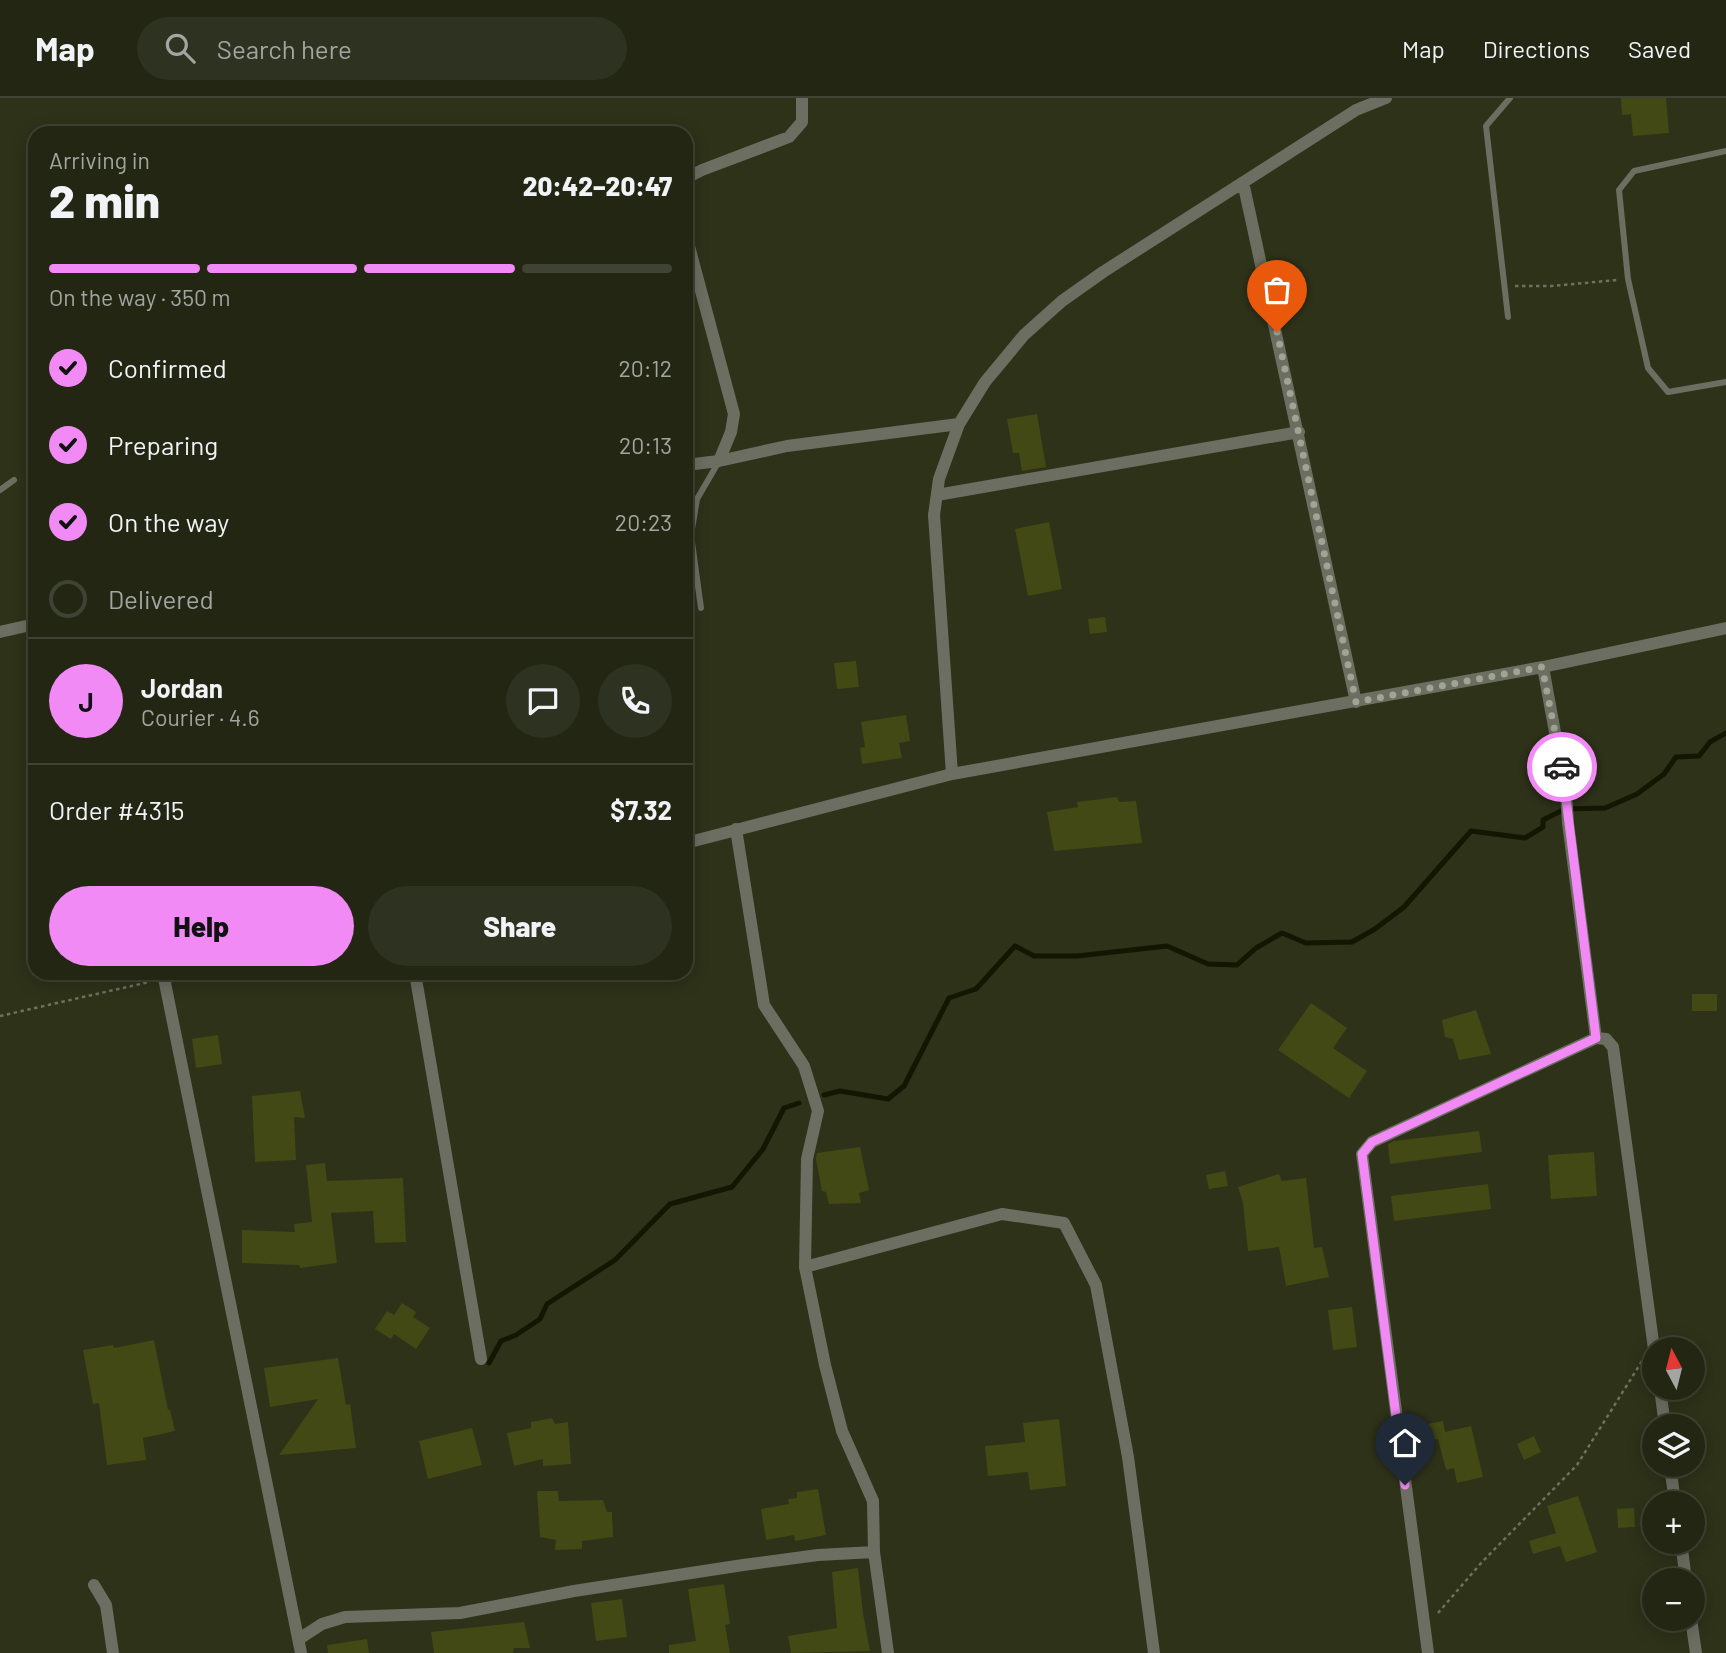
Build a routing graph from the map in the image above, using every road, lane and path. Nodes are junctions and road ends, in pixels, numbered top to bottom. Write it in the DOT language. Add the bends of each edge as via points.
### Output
graph roads {
  1 [pos="802,98"];
  2 [pos="1386,98"];
  3 [pos="1510,98"];
  4 [pos="1726,151"];
  5 [pos="693,174"];
  6 [pos="1243,182"];
  7 [pos="693,261"];
  8 [pos="1628,279"];
  9 [pos="1505,285"];
  10 [pos="1508,317"];
  11 [pos="1726,382"];
  12 [pos="959,424"];
  13 [pos="1299,432"];
  14 [pos="719,461"];
  15 [pos="693,464"];
  16 [pos="14,480"];
  17 [pos="0,490"];
  18 [pos="936,495"];
  19 [pos="693,523"];
  20 [pos="693,550"];
  21 [pos="701,608"];
  22 [pos="28,626"];
  23 [pos="1726,628"];
  24 [pos="0,632"];
  25 [pos="1542,667"];
  26 [pos="1356,702"];
  27 [pos="952,774"];
  28 [pos="736,829"];
  29 [pos="693,841"];
  30 [pos="155,980"];
  31 [pos="164,980"];
  32 [pos="416,980"];
  33 [pos="0,1016"];
  34 [pos="1596,1038"];
  35 [pos="805,1267"];
  36 [pos="1653,1337"];
  37 [pos="481,1359"];
  38 [pos="1642,1365"];
  39 [pos="874,1552"];
  40 [pos="94,1585"];
  41 [pos="1424,1629"];
  42 [pos="1693,1631"];
  43 [pos="299,1639"];
  44 [pos="113,1653"];
  45 [pos="301,1653"];
  46 [pos="888,1653"];
  47 [pos="1154,1653"];
  48 [pos="1428,1653"];
  49 [pos="1696,1653"];
  1 -- 5 [label="street" via="802,122 789,137"];
  2 -- 6 [label="street" via="1356,110"];
  3 -- 9 [label="lane" via="1486,126"];
  4 -- 8 [label="lane" via="1634,171 1619,190"];
  6 -- 12 [label="street" via="1062,301 1024,335 985,382"];
  6 -- 13 [label="street"];
  7 -- 14 [label="street" via="734,414"];
  8 -- 9 [label="path"];
  8 -- 11 [label="lane" via="1648,368 1668,392"];
  9 -- 10 [label="lane"];
  12 -- 14 [label="street" via="787,446"];
  12 -- 18 [label="street"];
  13 -- 18 [label="street"];
  13 -- 26 [label="street"];
  14 -- 15 [label="street"];
  14 -- 19 [label="lane" via="697,499"];
  16 -- 17 [label="lane"];
  18 -- 27 [label="street"];
  20 -- 21 [label="lane"];
  22 -- 24 [label="street"];
  23 -- 25 [label="street"];
  25 -- 26 [label="street"];
  25 -- 34 [label="street" via="1566,792"];
  26 -- 27 [label="street"];
  27 -- 28 [label="street"];
  28 -- 29 [label="street"];
  28 -- 35 [label="street" via="764,1005 804,1066 818,1111 807,1159"];
  30 -- 33 [label="path"];
  31 -- 43 [label="street"];
  32 -- 37 [label="street"];
  34 -- 36 [label="street" via="1606,1039 1613,1047"];
  34 -- 41 [label="street" via="1372,1142 1362,1154"];
  35 -- 39 [label="street" via="842,1431 873,1501"];
  35 -- 47 [label="street" via="1002,1214 1064,1223 1096,1285 1128,1457"];
  38 -- 41 [label="path" via="1577,1465"];
  39 -- 43 [label="street" via="743,1565 460,1613 345,1617"];
  39 -- 46 [label="street"];
  40 -- 44 [label="street" via="106,1605"];
  41 -- 48 [label="street"];
  42 -- 49 [label="street"];
  43 -- 45 [label="street"];
}
